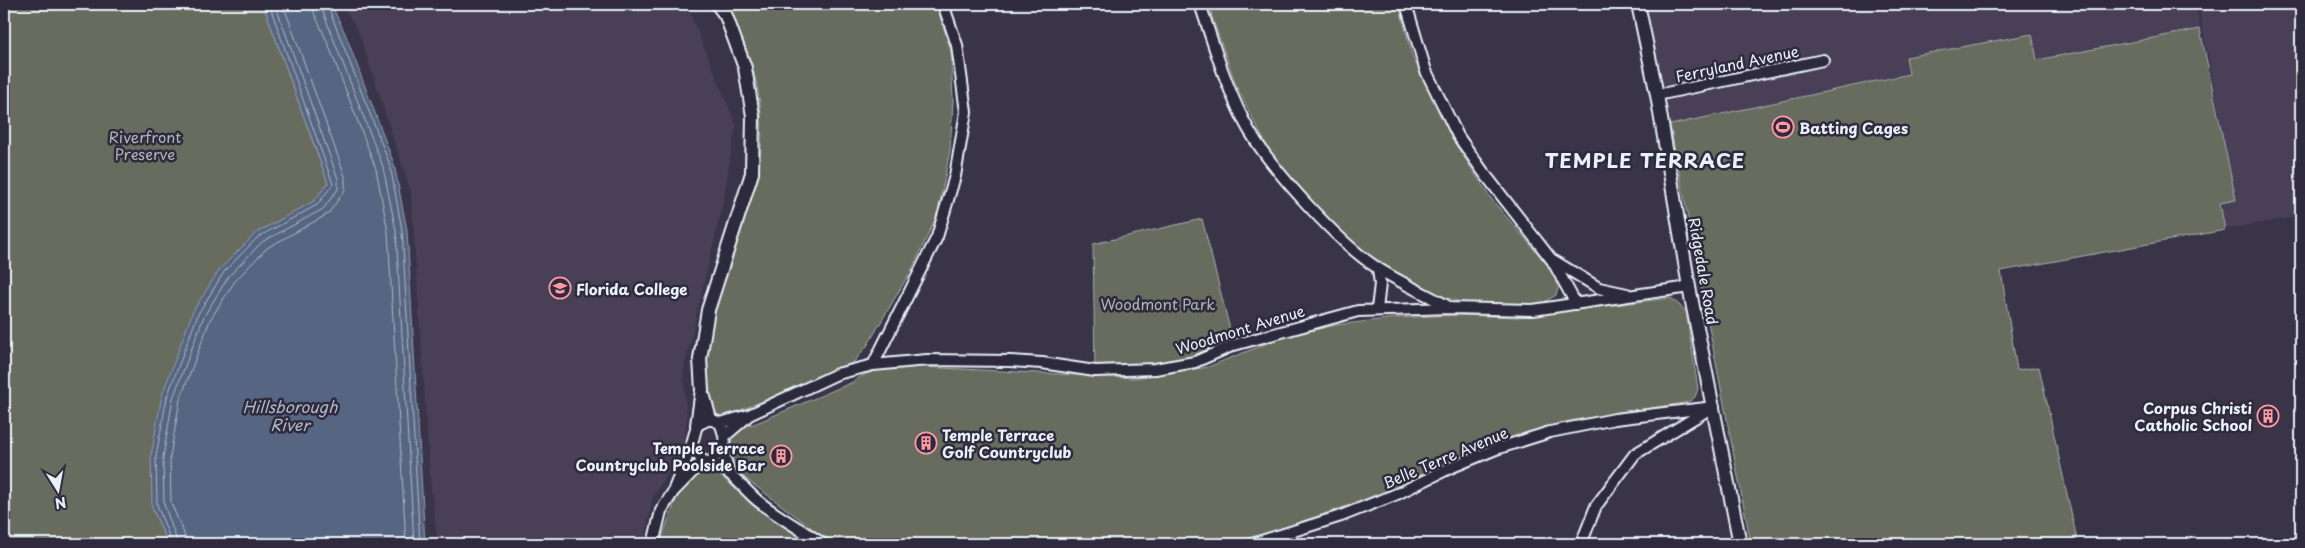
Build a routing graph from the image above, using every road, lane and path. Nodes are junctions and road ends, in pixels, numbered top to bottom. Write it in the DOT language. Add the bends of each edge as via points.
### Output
graph roads {
  1 [pos="717,4"];
  2 [pos="944,4"];
  3 [pos="1200,4"];
  4 [pos="1406,4"];
  5 [pos="1638,4"];
  6 [pos="1824,60"];
  7 [pos="1657,94"];
  8 [pos="1551,259"];
  9 [pos="1378,269"];
  10 [pos="1689,287"];
  11 [pos="1632,295"];
  12 [pos="1576,304"];
  13 [pos="1451,308"];
  14 [pos="1377,309"];
  15 [pos="873,365"];
  16 [pos="702,390"];
  17 [pos="1714,407"];
  18 [pos="749,415"];
  19 [pos="715,421"];
  20 [pos="697,425"];
  21 [pos="725,436"];
  22 [pos="691,447"];
  23 [pos="724,450"];
  24 [pos="706,462"];
  25 [pos="729,473"];
  26 [pos="673,492"];
  27 [pos="653,544"];
  28 [pos="823,544"];
  29 [pos="1255,544"];
  30 [pos="1581,544"];
  31 [pos="1740,544"];
  1 -- 16 [label="street" via="726,16 745,68 753,116 752,173 708,310 700,359"];
  2 -- 15 [label="street" via="957,45 966,112 955,176 937,237"];
  3 -- 9 [label="street" via="1244,122 1274,165 1331,230"];
  4 -- 8 [label="street" via="1426,71 1458,136"];
  5 -- 7 [label="street, Ridgedale Road"];
  6 -- 7 [label="street, Ferryland Avenue"];
  7 -- 10 [label="street, Ridgedale Road"];
  8 -- 11 [label="street" via="1599,288"];
  8 -- 12 [label="street"];
  9 -- 13 [label="street"];
  9 -- 14 [label="street"];
  10 -- 11 [label="street, Woodmont Avenue"];
  10 -- 17 [label="street, Ridgedale Road"];
  11 -- 12 [label="street, Woodmont Avenue"];
  12 -- 13 [label="street, Woodmont Avenue" via="1533,310"];
  13 -- 14 [label="street, Woodmont Avenue"];
  14 -- 15 [label="street, Woodmont Avenue" via="1295,327 1234,345 1195,362 1155,369 1095,371 1010,361 927,360"];
  15 -- 18 [label="street, Woodmont Avenue" via="838,374"];
  16 -- 19 [label="street"];
  16 -- 20 [label="street"];
  17 -- 29 [label="street, Belle Terre Avenue" via="1615,419 1550,432 1496,449 1341,516"];
  17 -- 30 [label="street" via="1635,454 1596,506"];
  17 -- 31 [label="street, Ridgedale Road"];
  18 -- 19 [label="street, Woodmont Avenue"];
  18 -- 21 [label="street, Woodmont Avenue"];
  19 -- 20 [label="street"];
  19 -- 21 [label="street"];
  20 -- 22 [label="street"];
  21 -- 23 [label="street"];
  22 -- 24 [label="street"];
  22 -- 26 [label="street"];
  23 -- 24 [label="street"];
  23 -- 25 [label="street"];
  24 -- 25 [label="street"];
  24 -- 26 [label="street"];
  25 -- 28 [label="street" via="759,501"];
  26 -- 27 [label="street" via="661,510"];
}
